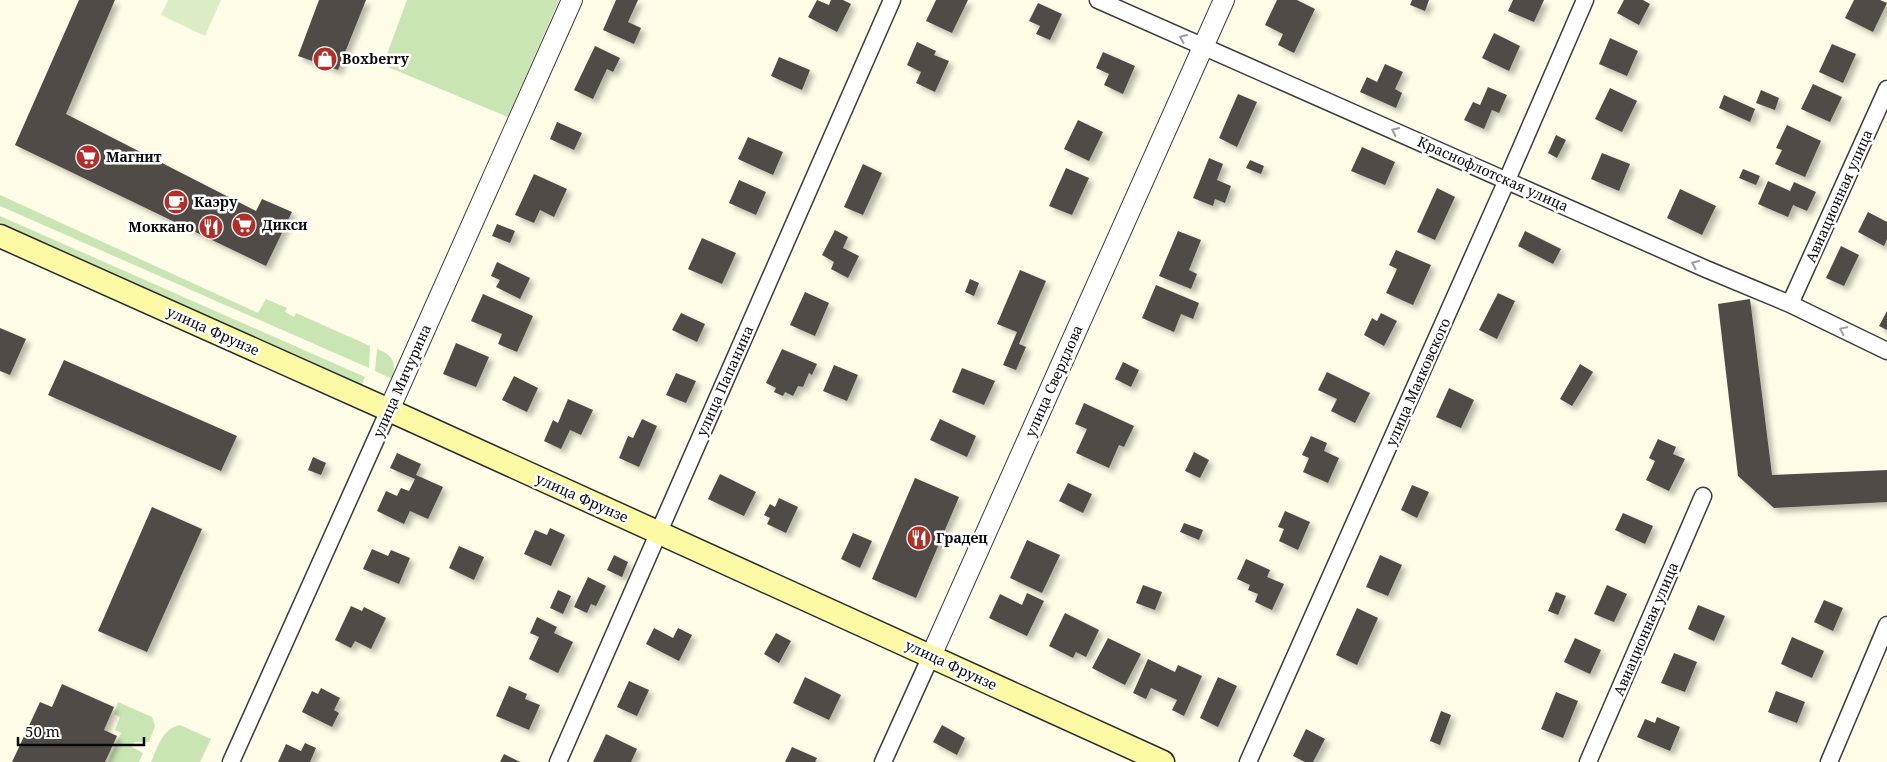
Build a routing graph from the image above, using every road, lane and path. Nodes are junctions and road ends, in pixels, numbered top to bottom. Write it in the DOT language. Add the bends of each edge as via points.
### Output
graph roads {
  1 [pos="572,0"];
  2 [pos="892,0"];
  3 [pos="1098,0"];
  4 [pos="1224,0"];
  5 [pos="1585,0"];
  6 [pos="1203,46"];
  7 [pos="1887,89"];
  8 [pos="1508,180"];
  9 [pos="0,236"];
  10 [pos="1790,304"];
  11 [pos="1887,351"];
  12 [pos="389,410"];
  13 [pos="1703,496"];
  14 [pos="660,533"];
  15 [pos="1887,625"];
  16 [pos="931,656"];
  17 [pos="231,762"];
  18 [pos="558,762"];
  19 [pos="884,762"];
  20 [pos="1163,762"];
  21 [pos="1248,762"];
  22 [pos="1588,762"];
  23 [pos="1829,762"];
  1 -- 12 [label="street, улица Мичурина"];
  2 -- 14 [label="street, улица Папанина"];
  6 -- 3 [label="street, Краснофлотская улица, one-way"];
  4 -- 6 [label="street, улица Свердлова"];
  5 -- 8 [label="street, улица Маяковского"];
  8 -- 6 [label="street, Краснофлотская улица, one-way"];
  6 -- 16 [label="street, улица Свердлова"];
  7 -- 10 [label="street, Авиационная улица"];
  10 -- 8 [label="street, Краснофлотская улица, one-way"];
  8 -- 21 [label="street, улица Маяковского"];
  9 -- 12 [label="main road, улица Фрунзе"];
  11 -- 10 [label="street, Краснофлотская улица, one-way"];
  12 -- 14 [label="main road, улица Фрунзе"];
  12 -- 17 [label="street, улица Мичурина"];
  13 -- 22 [label="street, Авиационная улица"];
  14 -- 16 [label="main road, улица Фрунзе"];
  14 -- 18 [label="street, улица Папанина"];
  15 -- 23 [label="street"];
  16 -- 19 [label="street, улица Свердлова"];
  16 -- 20 [label="main road, улица Фрунзе"];
}
